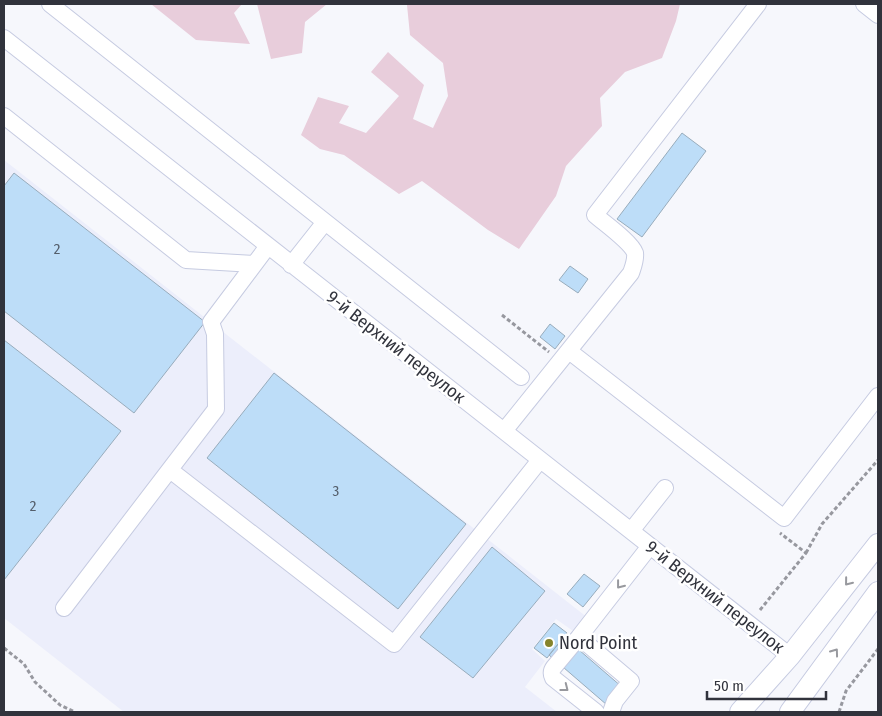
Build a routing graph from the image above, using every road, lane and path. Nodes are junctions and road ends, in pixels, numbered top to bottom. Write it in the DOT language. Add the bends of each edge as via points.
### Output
graph roads {
  1 [pos="50,4"];
  2 [pos="758,4"];
  3 [pos="864,4"];
  4 [pos="878,15"];
  5 [pos="4,38"];
  6 [pos="4,116"];
  7 [pos="325,222"];
  8 [pos="268,246"];
  9 [pos="254,264"];
  10 [pos="291,265"];
  11 [pos="502,315"];
  12 [pos="565,356"];
  13 [pos="521,377"];
  14 [pos="878,396"];
  15 [pos="504,432"];
  16 [pos="540,460"];
  17 [pos="878,460"];
  18 [pos="170,470"];
  19 [pos="665,488"];
  20 [pos="775,529"];
  21 [pos="631,531"];
  22 [pos="878,544"];
  23 [pos="650,546"];
  24 [pos="806,553"];
  25 [pos="878,592"];
  26 [pos="64,608"];
  27 [pos="760,610"];
  28 [pos="579,637"];
  29 [pos="4,648"];
  30 [pos="878,649"];
  31 [pos="790,656"];
  32 [pos="797,710"];
  33 [pos="75,712"];
  34 [pos="596,712"];
  35 [pos="611,712"];
  36 [pos="740,712"];
  37 [pos="839,712"];
  1 -- 7 [label="street"];
  2 -- 12 [label="street" via="595,215 627,242 635,253 635,263"];
  3 -- 4 [label="street"];
  5 -- 8 [label="street, 9-й Верхний переулок"];
  6 -- 9 [label="street" via="186,260"];
  7 -- 10 [label="street"];
  7 -- 13 [label="street"];
  8 -- 9 [label="street"];
  8 -- 10 [label="street, 9-й Верхний переулок"];
  9 -- 18 [label="street" via="211,322 215,334 216,409"];
  10 -- 15 [label="street, 9-й Верхний переулок"];
  11 -- 12 [label="path"];
  12 -- 14 [label="street" via="784,518"];
  12 -- 15 [label="street"];
  15 -- 16 [label="street, 9-й Верхний переулок"];
  16 -- 18 [label="street" via="394,644"];
  16 -- 21 [label="street, 9-й Верхний переулок"];
  17 -- 24 [label="path" via="822,524"];
  18 -- 26 [label="street"];
  19 -- 21 [label="street"];
  20 -- 24 [label="path"];
  21 -- 23 [label="street, 9-й Верхний переулок"];
  22 -- 31 [label="main road, one-way"];
  23 -- 28 [label="street, one-way"];
  23 -- 31 [label="street, 9-й Верхний переулок"];
  24 -- 27 [label="path"];
  32 -- 25 [label="main road, one-way"];
  28 -- 34 [label="street, one-way" via="554,667 552,674"];
  28 -- 35 [label="street" via="631,680"];
  29 -- 33 [label="path" via="24,664 35,682 60,705"];
  30 -- 37 [label="path" via="846,691"];
  31 -- 36 [label="main road"];
}
